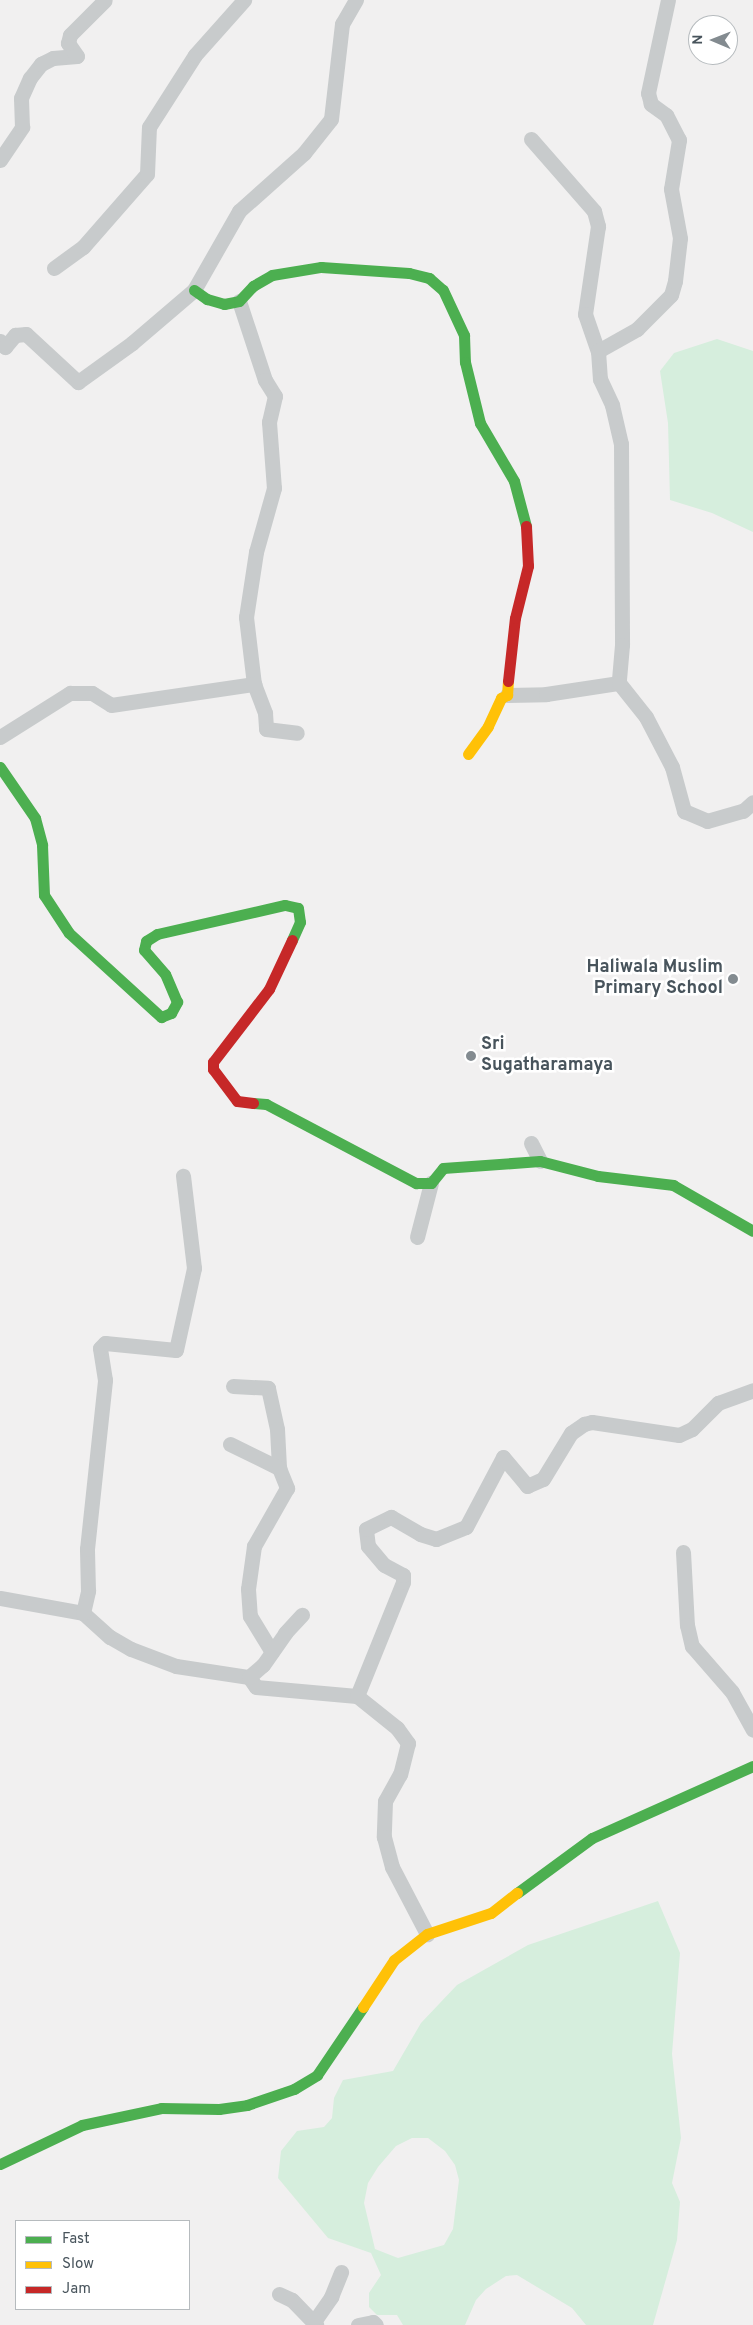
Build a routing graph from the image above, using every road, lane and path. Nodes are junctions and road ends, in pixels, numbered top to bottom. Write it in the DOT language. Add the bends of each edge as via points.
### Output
graph roads {
  1 [pos="105,0"];
  2 [pos="244,0"];
  3 [pos="356,0"];
  4 [pos="668,0"];
  5 [pos="532,139"];
  6 [pos="0,160"];
  7 [pos="54,268"];
  8 [pos="194,290"];
  9 [pos="239,301"];
  10 [pos="0,341"];
  11 [pos="598,351"];
  12 [pos="618,683"];
  13 [pos="254,684"];
  14 [pos="508,695"];
  15 [pos="297,733"];
  16 [pos="0,737"];
  17 [pos="468,754"];
  18 [pos="0,767"];
  19 [pos="753,802"];
  20 [pos="531,1143"];
  21 [pos="540,1161"];
  22 [pos="183,1176"];
  23 [pos="431,1183"];
  24 [pos="753,1230"];
  25 [pos="417,1237"];
  26 [pos="233,1386"];
  27 [pos="753,1390"];
  28 [pos="230,1444"];
  29 [pos="279,1468"];
  30 [pos="683,1552"];
  31 [pos="0,1598"];
  32 [pos="83,1613"];
  33 [pos="302,1615"];
  34 [pos="272,1652"];
  35 [pos="249,1677"];
  36 [pos="357,1696"];
  37 [pos="753,1730"];
  38 [pos="753,1766"];
  39 [pos="427,1934"];
  40 [pos="0,2164"];
  41 [pos="341,2272"];
  42 [pos="279,2294"];
  43 [pos="315,2324"];
  44 [pos="358,2325"];
  45 [pos="376,2325"];
  1 -- 6 [label="street" via="70,35 68,43 77,56 53,58 41,64 30,78 21,98 22,127"];
  2 -- 7 [label="street" via="195,54 149,127 147,174 82,247"];
  3 -- 8 [label="street" via="342,24 331,118 304,154 239,211"];
  4 -- 11 [label="street" via="648,93 651,104 666,115 678,140 671,189 680,238 675,281 671,295 637,329"];
  5 -- 11 [label="street" via="594,211 597,240 585,314"];
  8 -- 9 [label="street" via="207,299 224,304"];
  8 -- 10 [label="street" via="132,343 78,382 26,334 15,336 5,346"];
  9 -- 13 [label="street" via="265,380 275,396 269,422 274,488 256,552 246,617"];
  9 -- 14 [label="street" via="253,286 272,275 321,267 409,273 429,278 443,290 464,335 465,362 480,424 514,481 527,531 528,566 515,618"];
  11 -- 12 [label="street" via="600,379 612,405 622,444 622,645"];
  12 -- 14 [label="street" via="546,694"];
  12 -- 19 [label="street" via="646,717 672,767 684,811 707,822 743,811"];
  13 -- 15 [label="street" via="265,713 266,729"];
  13 -- 16 [label="street" via="111,705 92,693 70,693"];
  14 -- 17 [label="street" via="501,698 488,726"];
  18 -- 23 [label="street" via="35,818 42,845 44,895 68,933 161,1017 171,1013 177,1002 165,974 144,950 146,941 157,934 194,924 285,905 298,908 300,922 270,989 213,1062 213,1070 237,1101 266,1104 416,1183"];
  20 -- 21 [label="street"];
  21 -- 23 [label="street" via="442,1168"];
  21 -- 24 [label="street" via="598,1176 673,1185"];
  22 -- 32 [label="street" via="194,1268 176,1350 105,1343 100,1348 105,1380 88,1548 88,1591"];
  23 -- 25 [label="street"];
  26 -- 29 [label="street" via="268,1388"];
  27 -- 36 [label="street" via="718,1403 692,1429 679,1434 592,1422 584,1424 571,1433 543,1479 527,1486 503,1458 466,1527 436,1539 420,1534 391,1517 366,1529 368,1546 384,1565 403,1575 403,1582"];
  28 -- 29 [label="street"];
  29 -- 34 [label="street" via="287,1488 254,1546 248,1589 250,1616"];
  30 -- 37 [label="street" via="687,1624 692,1646 732,1692"];
  31 -- 32 [label="street"];
  32 -- 35 [label="street" via="124,1645 176,1666"];
  33 -- 34 [label="street"];
  34 -- 35 [label="street"];
  35 -- 36 [label="street" via="256,1687"];
  36 -- 39 [label="street" via="397,1728 408,1743 400,1774 385,1800 384,1837 392,1867"];
  38 -- 39 [label="street" via="592,1838 491,1913"];
  39 -- 40 [label="street" via="394,1960 317,2075 294,2089 247,2105 219,2109 161,2108 82,2125"];
  41 -- 43 [label="street"];
  42 -- 43 [label="street" via="292,2300"];
  44 -- 45 [label="street" via="373,2322"];
}
